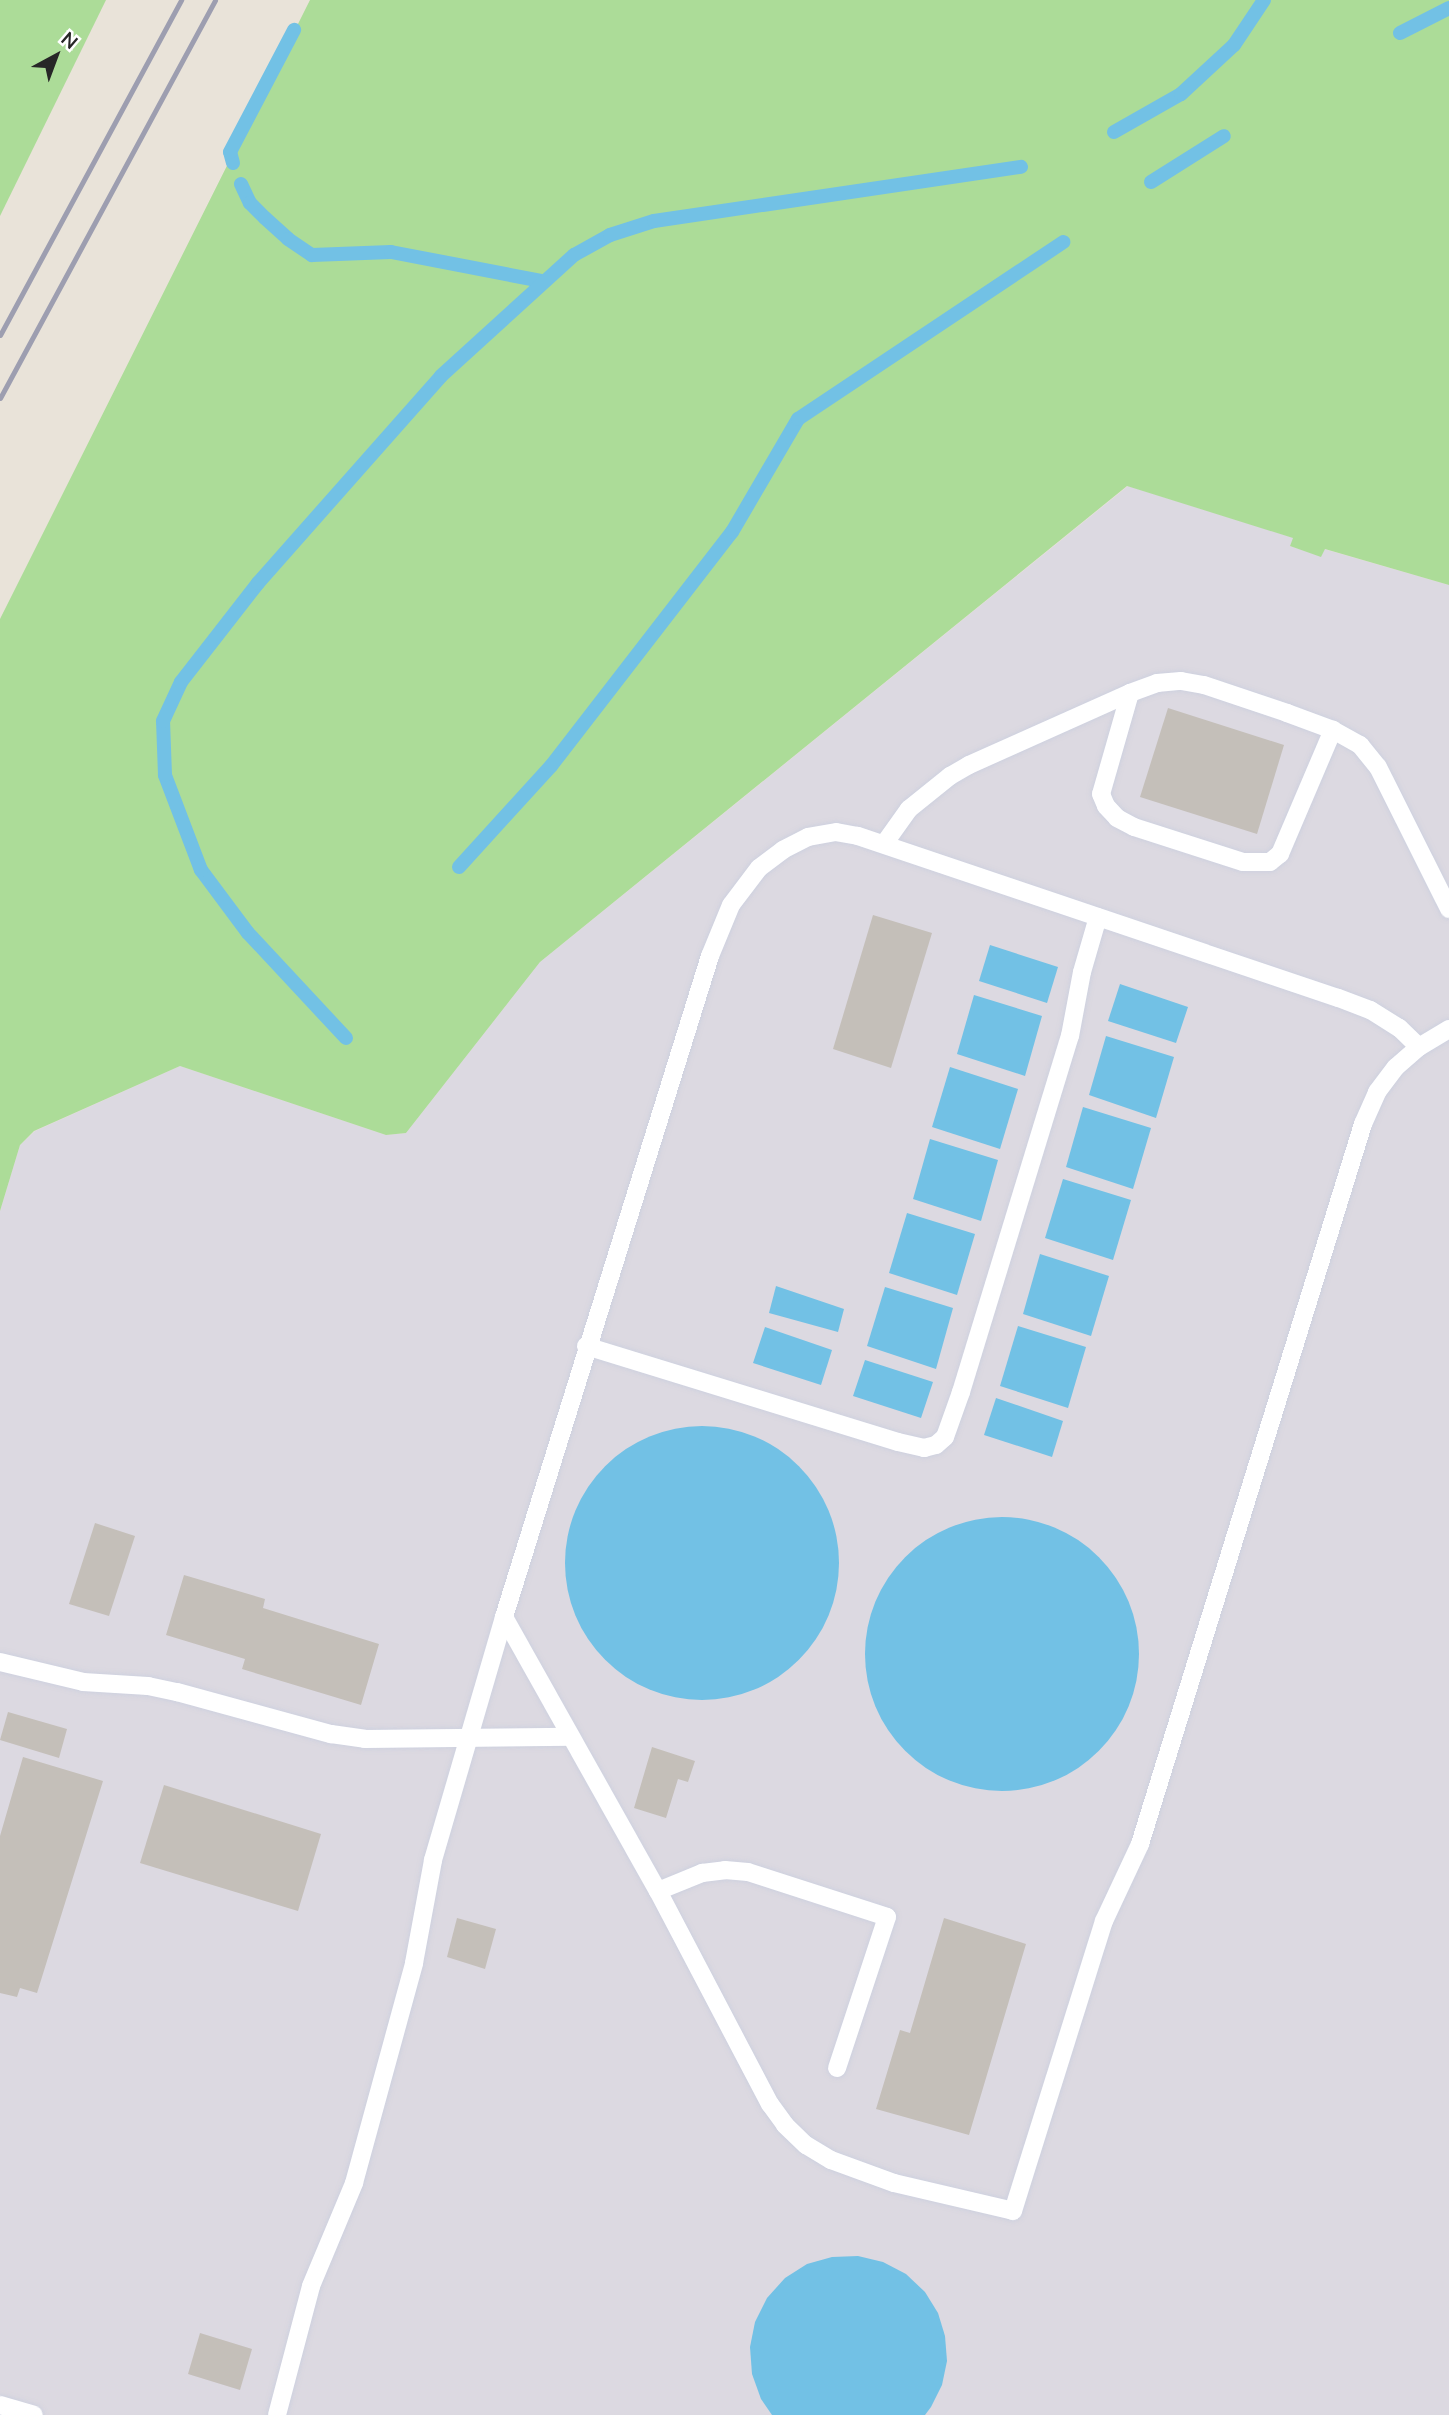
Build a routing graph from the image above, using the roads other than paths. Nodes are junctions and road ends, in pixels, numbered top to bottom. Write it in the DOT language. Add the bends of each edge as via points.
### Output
graph roads {
  1 [pos="1130,693"];
  2 [pos="1333,730"];
  3 [pos="884,844"];
  4 [pos="1449,909"];
  5 [pos="1098,917"];
  6 [pos="1449,1029"];
  7 [pos="1419,1047"];
  8 [pos="586,1346"];
  9 [pos="504,1617"];
  10 [pos="0,1662"];
  11 [pos="571,1737"];
  12 [pos="468,1738"];
  13 [pos="658,1891"];
  14 [pos="837,2068"];
  15 [pos="0,2405"];
  16 [pos="34,2415"];
  17 [pos="277,2415"];
  1 -- 2 [label="lane" via="1157,683 1204,685"];
  1 -- 2 [label="lane" via="1101,794 1106,806 1134,827 1243,862 1270,862 1280,854"];
  1 -- 3 [label="lane" via="950,776 909,809"];
  2 -- 4 [label="lane" via="1360,746 1378,767"];
  3 -- 5 [label="lane"];
  3 -- 8 [label="lane" via="836,832 808,837 759,868 731,905 710,956"];
  5 -- 7 [label="lane" via="1370,1010"];
  5 -- 8 [label="lane" via="1070,1036 958,1401 945,1437 936,1445 911,1446"];
  6 -- 7 [label="lane"];
  7 -- 13 [label="lane" via="1377,1092 1363,1124 1140,1844 1104,1921 1013,2211 884,2180 806,2145 771,2104"];
  8 -- 9 [label="lane"];
  9 -- 11 [label="lane"];
  9 -- 12 [label="lane"];
  10 -- 12 [label="lane" via="83,1682 177,1692 365,1740"];
  11 -- 12 [label="lane"];
  11 -- 13 [label="lane"];
  12 -- 17 [label="lane" via="433,1860 414,1963 354,2183 311,2286"];
  13 -- 14 [label="lane" via="702,1873 748,1872 887,1917"];
  15 -- 16 [label="lane"];
}
